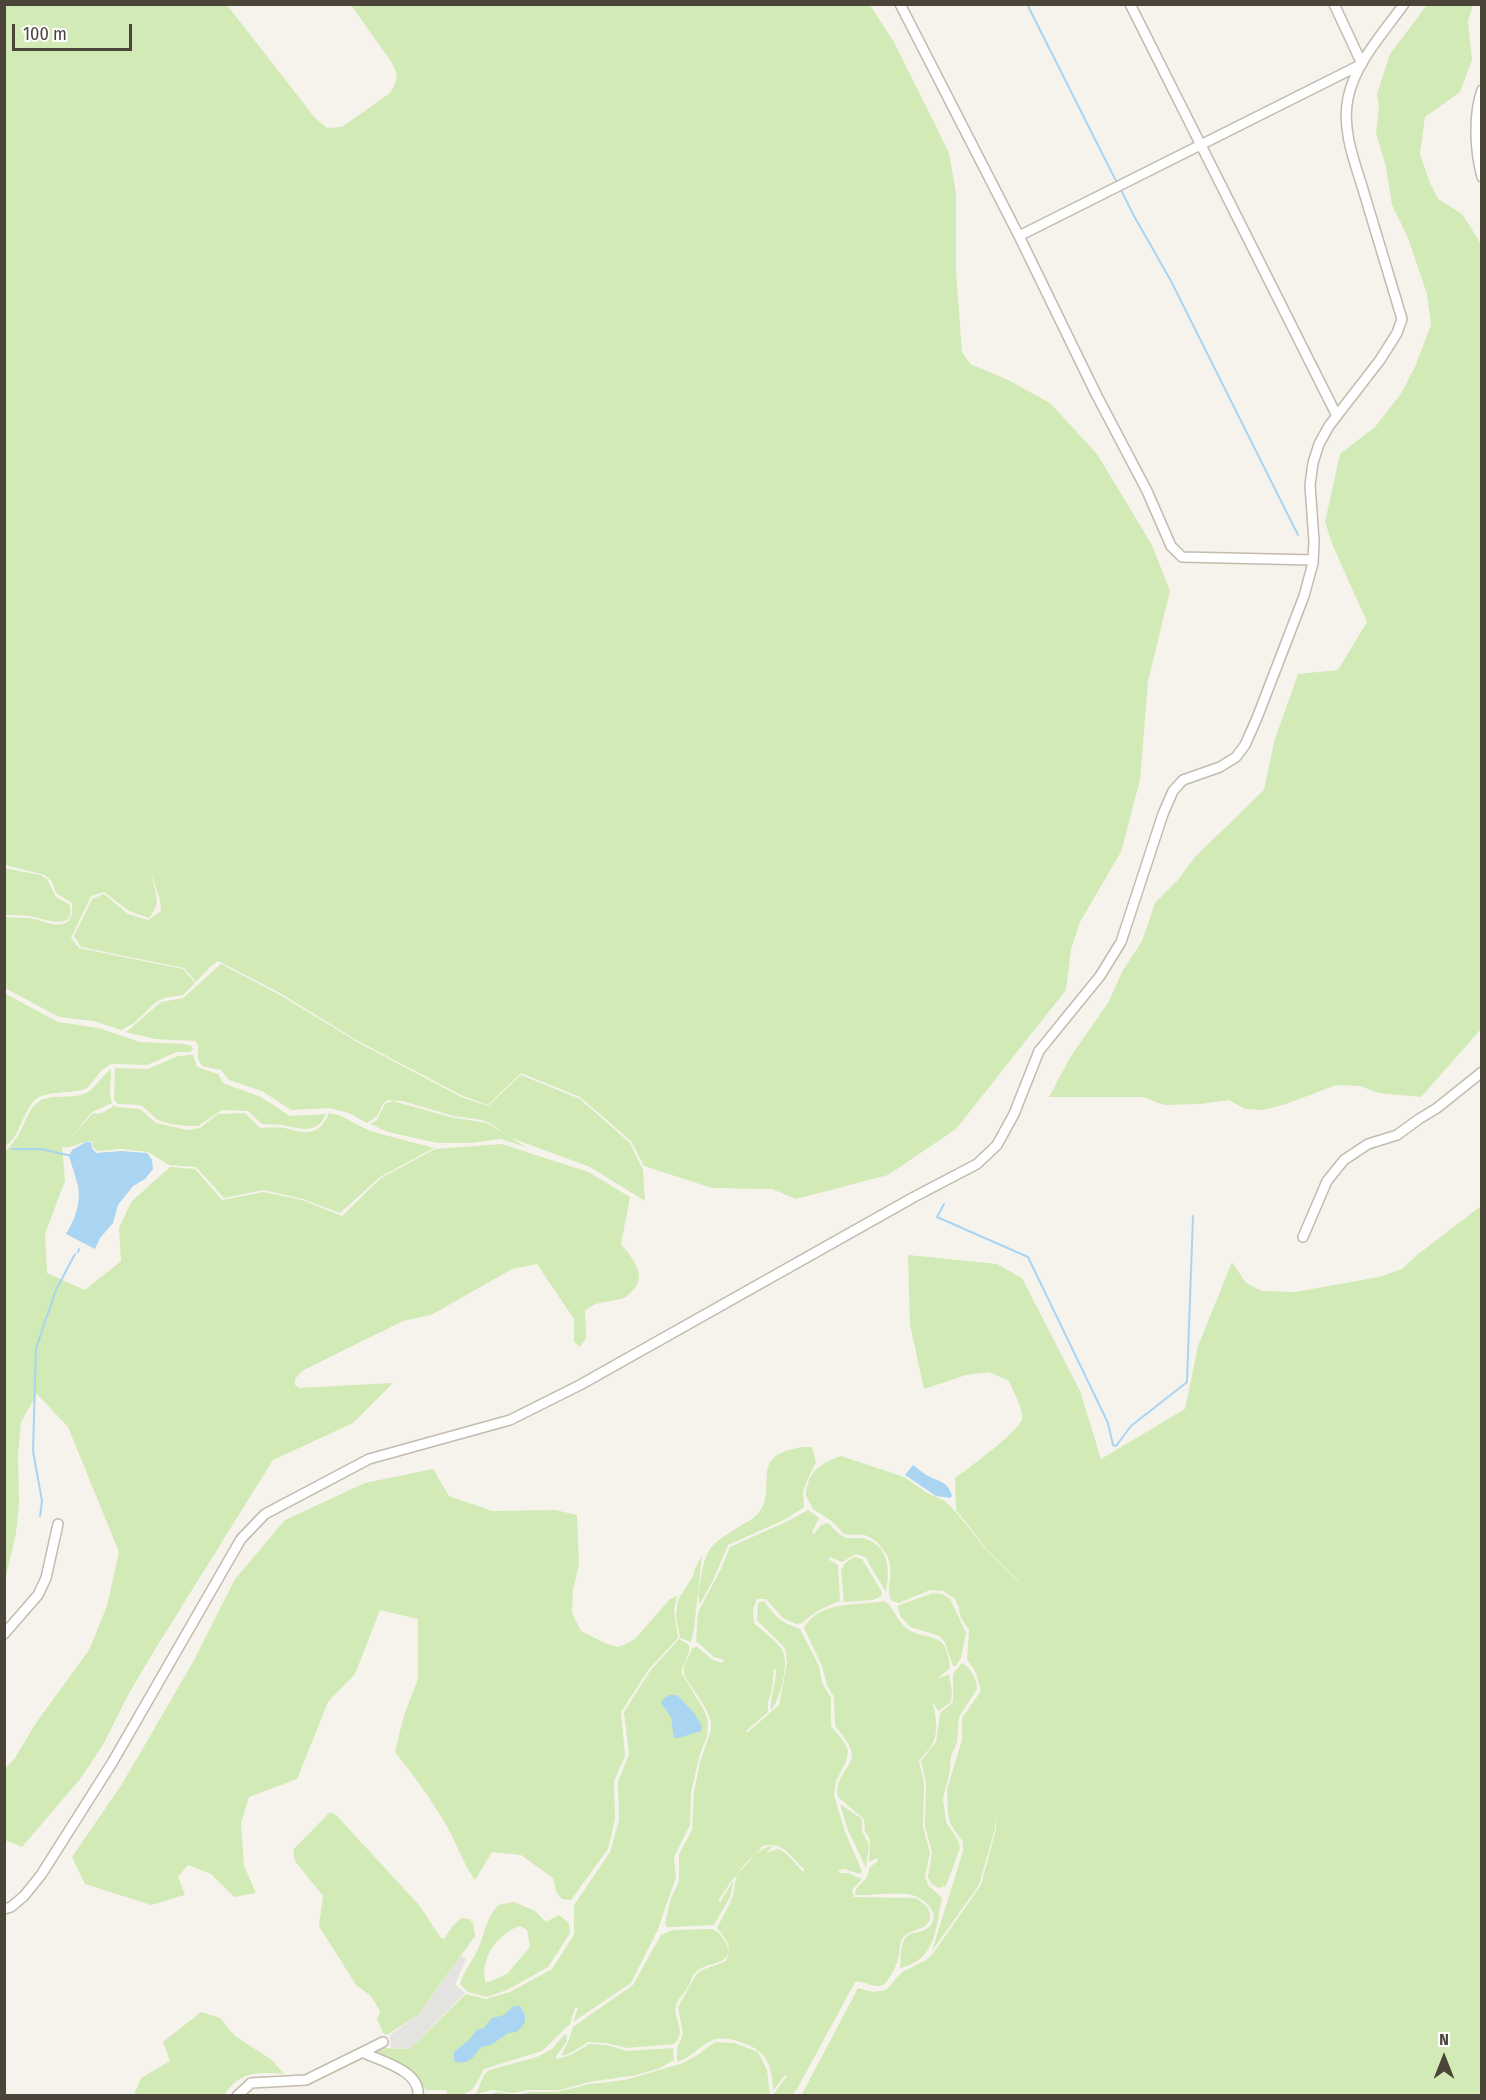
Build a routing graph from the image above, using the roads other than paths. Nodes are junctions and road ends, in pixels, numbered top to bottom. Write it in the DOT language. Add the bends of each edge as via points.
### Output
graph roads {
  1 [pos="900,4"];
  2 [pos="1130,4"];
  3 [pos="1334,4"];
  4 [pos="1404,4"];
  5 [pos="1362,64"];
  6 [pos="1482,90"];
  7 [pos="1201,144"];
  8 [pos="1482,177"];
  9 [pos="1019,236"];
  10 [pos="1337,416"];
  11 [pos="1313,560"];
  12 [pos="1482,1072"];
  13 [pos="1302,1237"];
  14 [pos="58,1524"];
  15 [pos="4,1634"];
  16 [pos="4,1909"];
  17 [pos="383,2042"];
  18 [pos="364,2053"];
  19 [pos="237,2096"];
  20 [pos="418,2096"];
  1 -- 9 [label="street"];
  2 -- 7 [label="street"];
  3 -- 5 [label="street"];
  4 -- 5 [label="street"];
  5 -- 7 [label="street"];
  5 -- 10 [label="street" via="1348,97 1348,134 1402,319 1380,360"];
  6 -- 8 [label="street" via="1477,141"];
  7 -- 9 [label="street"];
  7 -- 10 [label="street"];
  9 -- 11 [label="street" via="1171,546 1182,556"];
  10 -- 11 [label="street" via="1318,444 1313,463"];
  11 -- 16 [label="street" via="1304,596 1245,745 1236,757 1183,780 1173,791 1121,942 1100,976 1039,1051 997,1145 977,1164 580,1385 510,1420 369,1459 265,1514 241,1539 112,1762 40,1875 24,1896"];
  12 -- 13 [label="street" via="1397,1135 1368,1144 1344,1160 1327,1181"];
  14 -- 15 [label="street" via="46,1578 38,1595"];
  17 -- 18 [label="street"];
  18 -- 19 [label="street" via="306,2080 251,2083"];
  18 -- 20 [label="street" via="403,2070 415,2082"];
}
